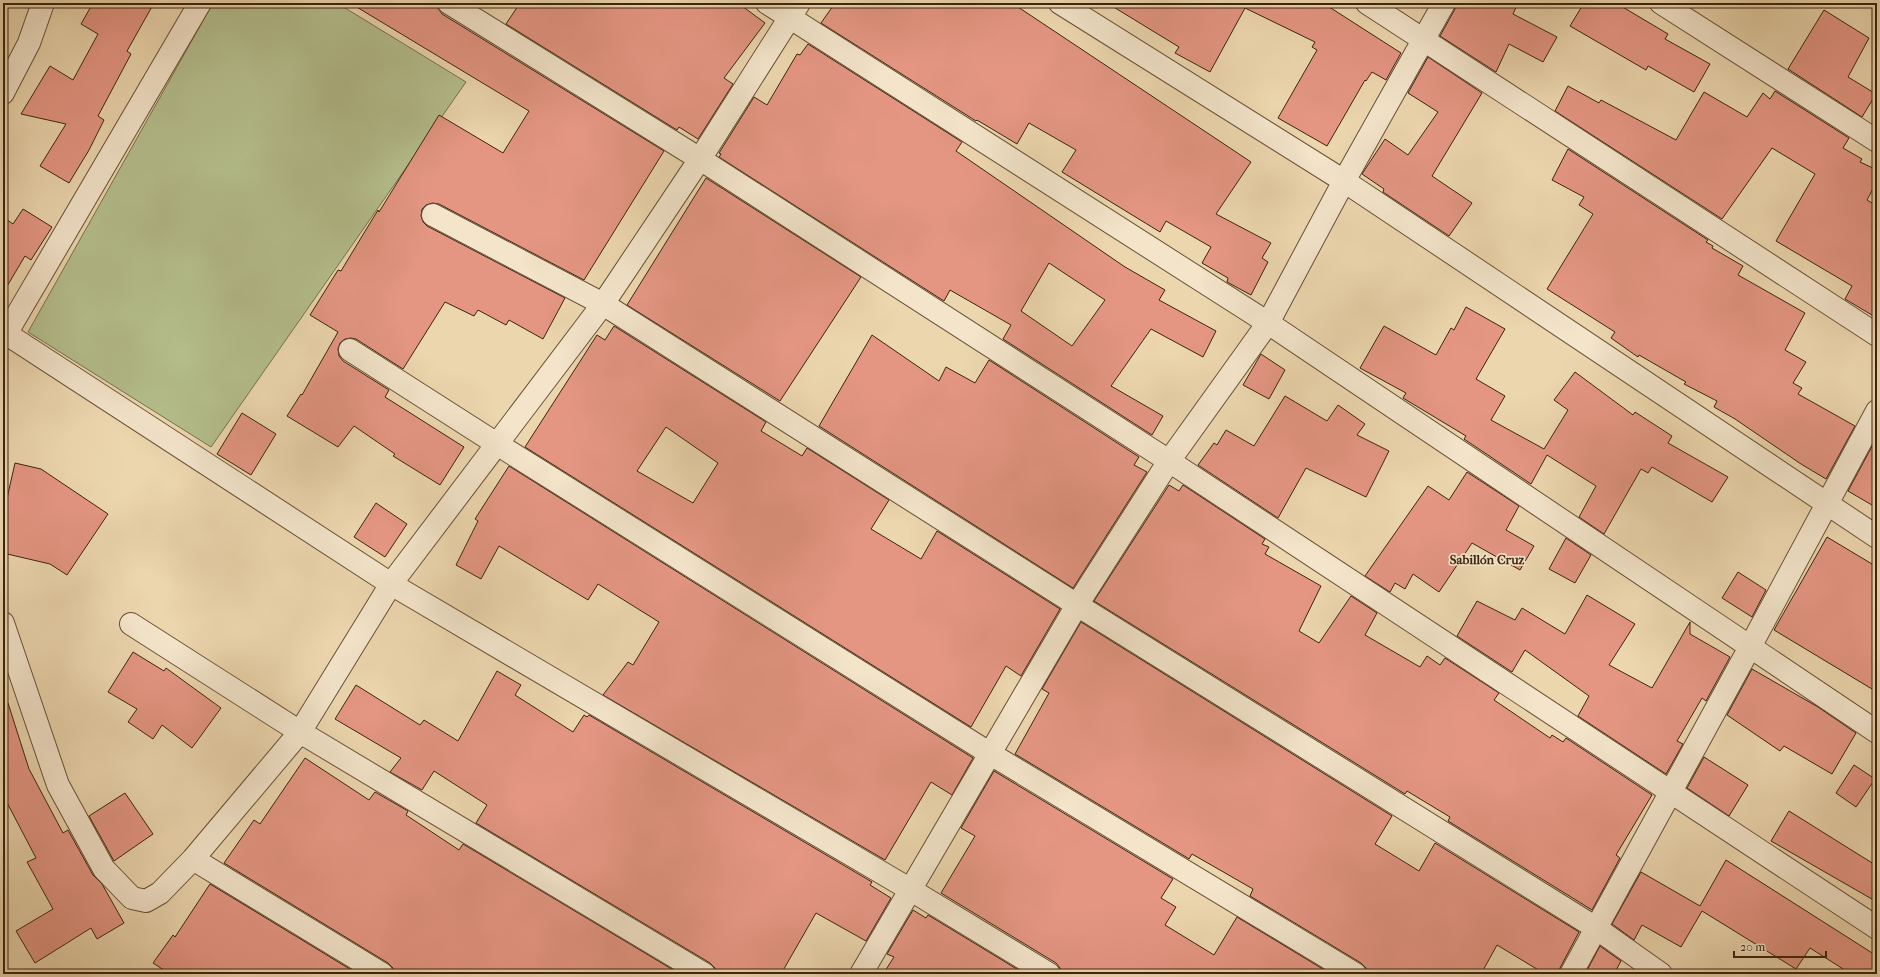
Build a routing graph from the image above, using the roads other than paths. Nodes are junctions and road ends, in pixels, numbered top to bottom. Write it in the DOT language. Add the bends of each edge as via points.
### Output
graph roads {
  1 [pos="43,3"];
  2 [pos="200,3"];
  3 [pos="449,3"];
  4 [pos="767,3"];
  5 [pos="1060,3"];
  6 [pos="1367,3"];
  7 [pos="1444,3"];
  8 [pos="1661,3"];
  9 [pos="795,10"];
  10 [pos="1424,40"];
  11 [pos="3,93"];
  12 [pos="1877,141"];
  13 [pos="700,159"];
  14 [pos="1344,181"];
  15 [pos="433,215"];
  16 [pos="603,304"];
  17 [pos="1268,323"];
  18 [pos="1877,335"];
  19 [pos="4,336"];
  20 [pos="350,350"];
  21 [pos="1877,411"];
  22 [pos="497,444"];
  23 [pos="1169,461"];
  24 [pos="1827,505"];
  25 [pos="1877,537"];
  26 [pos="391,584"];
  27 [pos="1077,605"];
  28 [pos="3,623"];
  29 [pos="131,624"];
  30 [pos="1750,647"];
  31 [pos="300,732"];
  32 [pos="1877,732"];
  33 [pos="989,753"];
  34 [pos="1671,792"];
  35 [pos="193,859"];
  36 [pos="911,890"];
  37 [pos="1596,928"];
  38 [pos="1877,928"];
  39 [pos="382,974"];
  40 [pos="704,974"];
  41 [pos="860,974"];
  42 [pos="1049,974"];
  43 [pos="1355,974"];
  44 [pos="1571,974"];
  45 [pos="1660,974"];
  1 -- 11 [label="street" via="29,43"];
  2 -- 19 [label="street"];
  3 -- 13 [label="street"];
  4 -- 9 [label="street"];
  5 -- 14 [label="street"];
  6 -- 10 [label="street"];
  7 -- 10 [label="street"];
  8 -- 12 [label="street"];
  9 -- 13 [label="street"];
  9 -- 17 [label="street"];
  10 -- 14 [label="street"];
  10 -- 18 [label="street"];
  13 -- 16 [label="street"];
  13 -- 23 [label="street"];
  14 -- 17 [label="street"];
  14 -- 24 [label="street"];
  15 -- 16 [label="street"];
  16 -- 22 [label="street"];
  16 -- 27 [label="street"];
  17 -- 23 [label="street"];
  17 -- 30 [label="street"];
  19 -- 26 [label="street"];
  20 -- 22 [label="street"];
  21 -- 24 [label="street"];
  22 -- 26 [label="street"];
  22 -- 33 [label="street"];
  23 -- 27 [label="street"];
  23 -- 34 [label="street"];
  24 -- 25 [label="street"];
  24 -- 30 [label="street"];
  26 -- 31 [label="street"];
  26 -- 36 [label="street"];
  27 -- 33 [label="street"];
  27 -- 37 [label="street"];
  28 -- 35 [label="street" via="58,784 104,869 132,898 146,901 160,893"];
  29 -- 31 [label="street"];
  30 -- 32 [label="street"];
  30 -- 34 [label="street"];
  31 -- 35 [label="street"];
  31 -- 40 [label="street"];
  33 -- 36 [label="street"];
  33 -- 43 [label="street"];
  34 -- 37 [label="street"];
  34 -- 38 [label="street"];
  35 -- 39 [label="street"];
  36 -- 41 [label="street"];
  36 -- 42 [label="street"];
  37 -- 44 [label="street"];
  37 -- 45 [label="street"];
}
